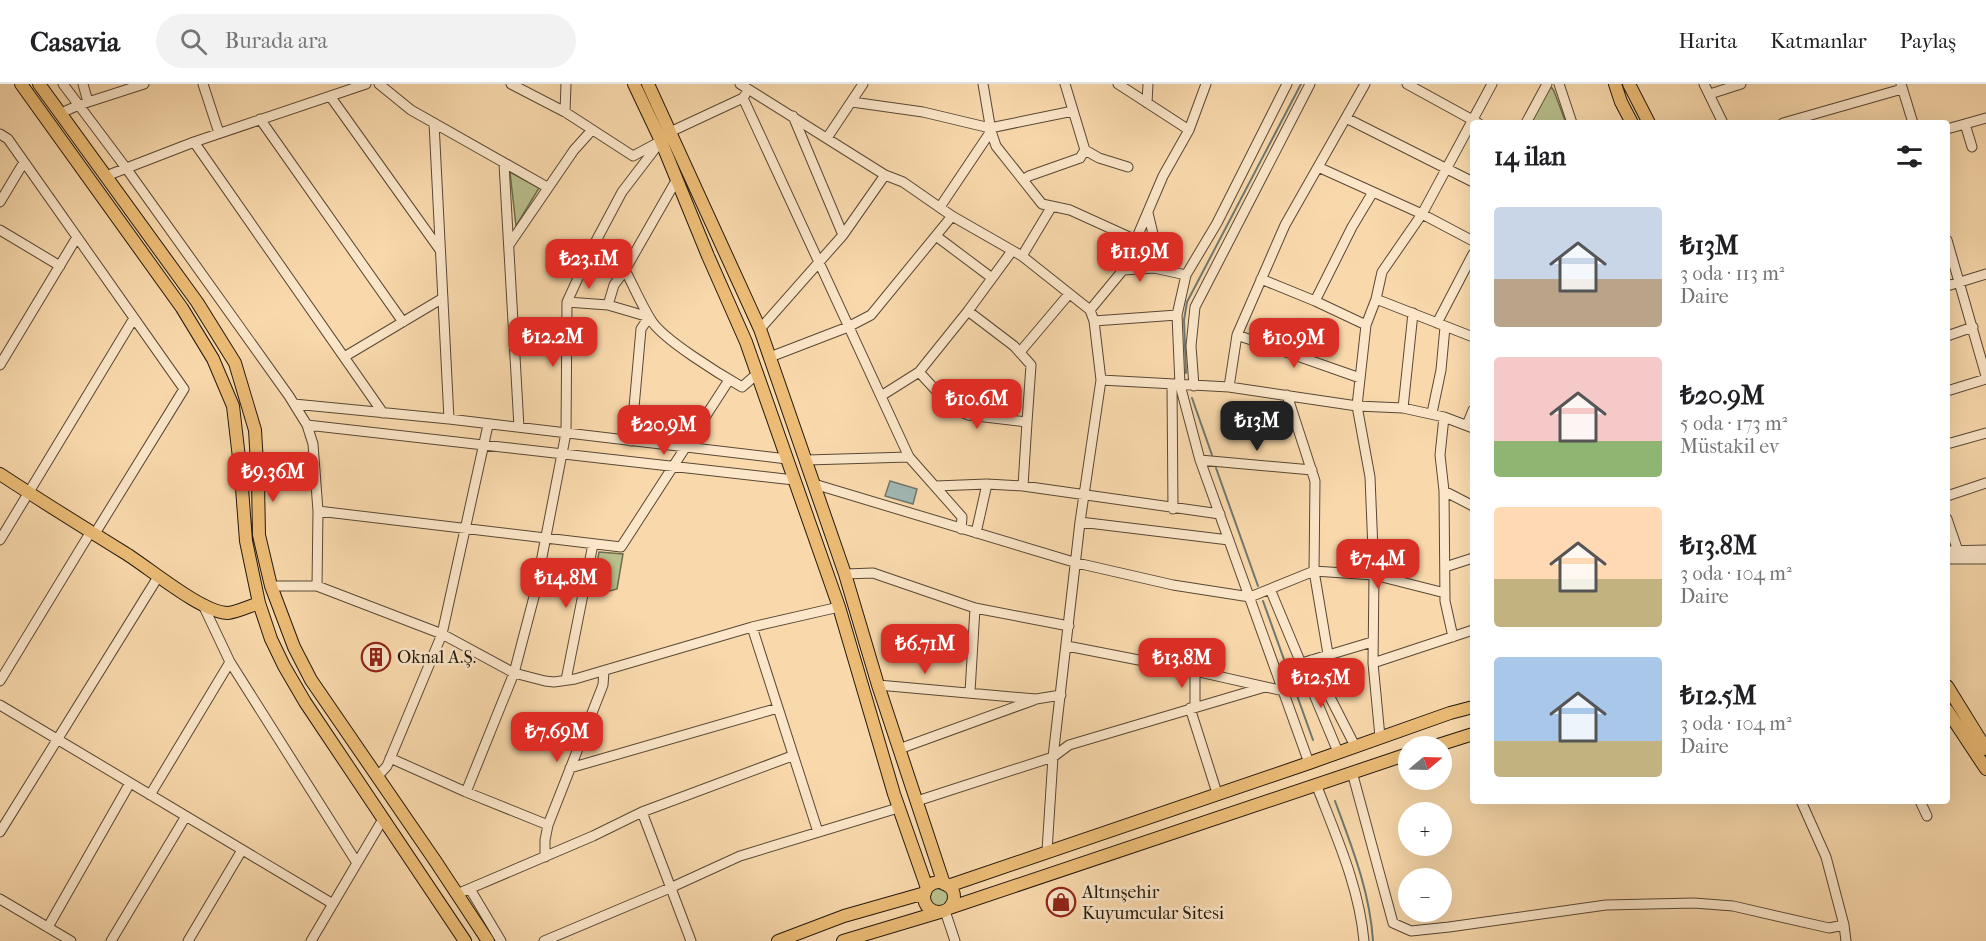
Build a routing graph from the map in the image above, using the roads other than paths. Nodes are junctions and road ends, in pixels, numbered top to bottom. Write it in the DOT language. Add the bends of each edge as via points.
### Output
graph roads {
  1 [pos="21,84"];
  2 [pos="39,84"];
  3 [pos="63,84"];
  4 [pos="83,84"];
  5 [pos="142,84"];
  6 [pos="204,84"];
  7 [pos="366,84"];
  8 [pos="379,84"];
  9 [pos="511,84"];
  10 [pos="566,84"];
  11 [pos="625,84"];
  12 [pos="863,84"];
  13 [pos="983,84"];
  14 [pos="1065,84"];
  15 [pos="1119,84"];
  16 [pos="1148,84"];
  17 [pos="1206,84"];
  18 [pos="1287,84"];
  19 [pos="1310,84"];
  20 [pos="1365,84"];
  21 [pos="1407,84"];
  22 [pos="1492,84"];
  23 [pos="1547,84"];
  24 [pos="1559,84"];
  25 [pos="1615,84"];
  26 [pos="1629,84"];
  27 [pos="1704,84"];
  28 [pos="1741,84"];
  29 [pos="640,86"];
  30 [pos="746,86"];
  31 [pos="1901,86"];
  32 [pos="1426,88"];
  33 [pos="1710,94"];
  34 [pos="330,96"];
  35 [pos="743,98"];
  36 [pos="852,102"];
  37 [pos="83,103"];
  38 [pos="1147,103"];
  39 [pos="1073,111"];
  40 [pos="565,112"];
  41 [pos="61,113"];
  42 [pos="793,116"];
  43 [pos="1346,118"];
  44 [pos="1986,118"];
  45 [pos="260,119"];
  46 [pos="1473,120"];
  47 [pos="1477,120"];
  48 [pos="1528,120"];
  49 [pos="1571,120"];
  50 [pos="1631,120"];
  51 [pos="1647,120"];
  52 [pos="1723,120"];
  53 [pos="1793,120"];
  54 [pos="1912,120"];
  55 [pos="434,123"];
  56 [pos="1965,124"];
  57 [pos="1950,128"];
  58 [pos="592,130"];
  59 [pos="990,130"];
  60 [pos="1190,130"];
  61 [pos="1470,131"];
  62 [pos="219,133"];
  63 [pos="0,134"];
  64 [pos="666,137"];
  65 [pos="827,138"];
  66 [pos="194,142"];
  67 [pos="1971,147"];
  68 [pos="1085,150"];
  69 [pos="24,162"];
  70 [pos="504,164"];
  71 [pos="1128,167"];
  72 [pos="1318,167"];
  73 [pos="126,168"];
  74 [pos="1445,168"];
  75 [pos="885,175"];
  76 [pos="106,176"];
  77 [pos="677,179"];
  78 [pos="1023,180"];
  79 [pos="1470,180"];
  80 [pos="547,187"];
  81 [pos="1373,192"];
  82 [pos="0,202"];
  83 [pos="1052,206"];
  84 [pos="940,207"];
  85 [pos="1148,213"];
  86 [pos="1422,214"];
  87 [pos="951,216"];
  88 [pos="0,230"];
  89 [pos="843,235"];
  90 [pos="936,236"];
  91 [pos="77,237"];
  92 [pos="1470,239"];
  93 [pos="1136,240"];
  94 [pos="509,245"];
  95 [pos="440,250"];
  96 [pos="1950,250"];
  97 [pos="1012,251"];
  98 [pos="1022,256"];
  99 [pos="1470,261"];
  100 [pos="819,262"];
  101 [pos="60,266"];
  102 [pos="1154,268"];
  103 [pos="625,270"];
  104 [pos="1123,270"];
  105 [pos="1986,274"];
  106 [pos="1186,275"];
  107 [pos="992,278"];
  108 [pos="1261,279"];
  109 [pos="1959,282"];
  110 [pos="1950,285"];
  111 [pos="1069,294"];
  112 [pos="443,298"];
  113 [pos="1376,299"];
  114 [pos="1315,301"];
  115 [pos="567,302"];
  116 [pos="608,305"];
  117 [pos="1090,309"];
  118 [pos="968,311"];
  119 [pos="1413,313"];
  120 [pos="1177,315"];
  121 [pos="649,317"];
  122 [pos="134,318"];
  123 [pos="1094,321"];
  124 [pos="403,322"];
  125 [pos="1366,324"];
  126 [pos="1441,325"];
  127 [pos="848,327"];
  128 [pos="1973,327"];
  129 [pos="760,329"];
  130 [pos="1237,335"];
  131 [pos="1950,335"];
  132 [pos="1470,336"];
  133 [pos="1020,352"];
  134 [pos="344,357"];
  135 [pos="770,357"];
  136 [pos="0,365"];
  137 [pos="919,372"];
  138 [pos="757,374"];
  139 [pos="1360,378"];
  140 [pos="1986,378"];
  141 [pos="729,380"];
  142 [pos="1101,380"];
  143 [pos="1176,385"];
  144 [pos="1194,386"];
  145 [pos="1229,387"];
  146 [pos="1950,390"];
  147 [pos="1287,395"];
  148 [pos="881,396"];
  149 [pos="294,404"];
  150 [pos="1357,406"];
  151 [pos="1403,408"];
  152 [pos="383,413"];
  153 [pos="1432,413"];
  154 [pos="1444,417"];
  155 [pos="449,419"];
  156 [pos="1027,422"];
  157 [pos="308,425"];
  158 [pos="488,425"];
  159 [pos="1470,426"];
  160 [pos="519,427"];
  161 [pos="1986,433"];
  162 [pos="566,434"];
  163 [pos="631,441"];
  164 [pos="1950,443"];
  165 [pos="484,445"];
  166 [pos="686,447"];
  167 [pos="561,453"];
  168 [pos="909,457"];
  169 [pos="787,459"];
  170 [pos="807,460"];
  171 [pos="1200,460"];
  172 [pos="674,466"];
  173 [pos="1312,471"];
  174 [pos="0,474"];
  175 [pos="794,480"];
  176 [pos="1986,483"];
  177 [pos="814,484"];
  178 [pos="987,484"];
  179 [pos="936,486"];
  180 [pos="1023,486"];
  181 [pos="1444,491"];
  182 [pos="28,493"];
  183 [pos="1950,495"];
  184 [pos="1084,496"];
  185 [pos="1470,504"];
  186 [pos="1173,509"];
  187 [pos="318,511"];
  188 [pos="1220,514"];
  189 [pos="1080,522"];
  190 [pos="1950,528"];
  191 [pos="466,529"];
  192 [pos="961,529"];
  193 [pos="976,533"];
  194 [pos="92,534"];
  195 [pos="545,538"];
  196 [pos="0,540"];
  197 [pos="1229,540"];
  198 [pos="593,544"];
  199 [pos="1986,550"];
  200 [pos="1950,551"];
  201 [pos="1958,551"];
  202 [pos="1470,559"];
  203 [pos="1950,559"];
  204 [pos="1986,560"];
  205 [pos="1077,563"];
  206 [pos="1445,567"];
  207 [pos="1314,571"];
  208 [pos="845,574"];
  209 [pos="1374,575"];
  210 [pos="158,576"];
  211 [pos="271,586"];
  212 [pos="317,586"];
  213 [pos="1270,589"];
  214 [pos="1445,593"];
  215 [pos="1250,597"];
  216 [pos="259,603"];
  217 [pos="203,605"];
  218 [pos="839,607"];
  219 [pos="975,608"];
  220 [pos="1069,626"];
  221 [pos="752,627"];
  222 [pos="1470,631"];
  223 [pos="442,634"];
  224 [pos="1453,637"];
  225 [pos="1372,642"];
  226 [pos="1067,646"];
  227 [pos="1328,654"];
  228 [pos="1311,660"];
  229 [pos="230,662"];
  230 [pos="1301,663"];
  231 [pos="1372,663"];
  232 [pos="604,671"];
  233 [pos="1195,671"];
  234 [pos="514,673"];
  235 [pos="566,680"];
  236 [pos="0,681"];
  237 [pos="878,685"];
  238 [pos="1265,687"];
  239 [pos="1284,691"];
  240 [pos="1950,691"];
  241 [pos="970,692"];
  242 [pos="1061,695"];
  243 [pos="1036,699"];
  244 [pos="0,705"];
  245 [pos="1192,707"];
  246 [pos="1470,707"];
  247 [pos="778,708"];
  248 [pos="1950,715"];
  249 [pos="1470,735"];
  250 [pos="1380,737"];
  251 [pos="57,739"];
  252 [pos="1452,741"];
  253 [pos="1355,746"];
  254 [pos="899,748"];
  255 [pos="1986,750"];
  256 [pos="1338,752"];
  257 [pos="792,756"];
  258 [pos="1053,757"];
  259 [pos="1398,757"];
  260 [pos="390,758"];
  261 [pos="1309,763"];
  262 [pos="570,768"];
  263 [pos="1986,769"];
  264 [pos="1352,772"];
  265 [pos="377,777"];
  266 [pos="130,783"];
  267 [pos="1316,784"];
  268 [pos="466,792"];
  269 [pos="1217,793"];
  270 [pos="150,795"];
  271 [pos="917,801"];
  272 [pos="1802,804"];
  273 [pos="1921,804"];
  274 [pos="898,808"];
  275 [pos="642,812"];
  276 [pos="186,816"];
  277 [pos="1927,816"];
  278 [pos="383,819"];
  279 [pos="548,825"];
  280 [pos="0,832"];
  281 [pos="818,832"];
  282 [pos="242,850"];
  283 [pos="1047,851"];
  284 [pos="545,857"];
  285 [pos="357,862"];
  286 [pos="940,869"];
  287 [pos="922,874"];
  288 [pos="966,880"];
  289 [pos="946,885"];
  290 [pos="670,888"];
  291 [pos="470,889"];
  292 [pos="926,890"];
  293 [pos="457,894"];
  294 [pos="911,897"];
  295 [pos="0,898"];
  296 [pos="333,904"];
  297 [pos="944,910"];
  298 [pos="1844,925"];
  299 [pos="48,927"];
  300 [pos="458,938"];
  301 [pos="71,941"];
  302 [pos="111,941"];
  303 [pos="188,941"];
  304 [pos="311,941"];
  305 [pos="488,941"];
  306 [pos="501,941"];
  307 [pos="544,941"];
  308 [pos="691,941"];
  309 [pos="777,941"];
  310 [pos="843,941"];
  311 [pos="954,941"];
  312 [pos="1364,941"];
  313 [pos="1846,941"];
  1 -- 216 [label="main road" via="183,308 213,359 233,406 246,541"];
  2 -- 41 [label="main road"];
  3 -- 37 [label="street"];
  4 -- 37 [label="street"];
  5 -- 37 [label="street"];
  6 -- 62 [label="street"];
  7 -- 34 [label="street"];
  8 -- 55 [label="street"];
  9 -- 40 [label="street"];
  10 -- 40 [label="street"];
  11 -- 29 [label="street"];
  12 -- 36 [label="street"];
  13 -- 59 [label="street"];
  14 -- 39 [label="street"];
  15 -- 38 [label="street"];
  16 -- 38 [label="street"];
  17 -- 60 [label="street"];
  18 -- 106 [label="street" via="1217,224"];
  19 -- 144 [label="street" via="1195,307 1191,346"];
  20 -- 43 [label="street"];
  21 -- 32 [label="street"];
  22 -- 47 [label="street"];
  23 -- 48 [label="street"];
  24 -- 49 [label="street"];
  25 -- 50 [label="main road"];
  26 -- 51 [label="main road"];
  27 -- 33 [label="street"];
  28 -- 33 [label="street"];
  29 -- 64 [label="main road"];
  30 -- 35 [label="street"];
  30 -- 42 [label="street"];
  31 -- 53 [label="street"];
  31 -- 54 [label="street"];
  32 -- 46 [label="street"];
  33 -- 52 [label="street"];
  34 -- 45 [label="street"];
  34 -- 95 [label="street"];
  35 -- 64 [label="street"];
  35 -- 100 [label="street"];
  36 -- 59 [label="street" via="923,112"];
  36 -- 65 [label="street"];
  37 -- 41 [label="street"];
  37 -- 73 [label="street"];
  38 -- 60 [label="street"];
  39 -- 59 [label="street"];
  39 -- 68 [label="street"];
  40 -- 58 [label="street"];
  41 -- 76 [label="main road"];
  42 -- 65 [label="street"];
  42 -- 89 [label="street"];
  43 -- 72 [label="street"];
  43 -- 74 [label="street"];
  44 -- 56 [label="street"];
  45 -- 62 [label="street"];
  45 -- 124 [label="street"];
  55 -- 70 [label="street"];
  55 -- 95 [label="street"];
  56 -- 57 [label="street"];
  56 -- 67 [label="street"];
  58 -- 64 [label="street" via="633,156"];
  58 -- 80 [label="street"];
  59 -- 78 [label="street" via="1000,152"];
  59 -- 84 [label="street"];
  60 -- 85 [label="street" via="1163,176"];
  61 -- 74 [label="street"];
  62 -- 66 [label="street"];
  63 -- 69 [label="street"];
  64 -- 77 [label="main road"];
  64 -- 115 [label="street" via="622,192"];
  64 -- 129 [label="main road"];
  65 -- 75 [label="street"];
  66 -- 73 [label="street"];
  66 -- 134 [label="street"];
  68 -- 71 [label="street"];
  68 -- 78 [label="street" via="1080,158"];
  69 -- 82 [label="street"];
  69 -- 91 [label="street"];
  70 -- 80 [label="street"];
  70 -- 94 [label="street"];
  72 -- 81 [label="street"];
  72 -- 108 [label="street" via="1285,225"];
  73 -- 76 [label="street"];
  73 -- 149 [label="street"];
  74 -- 79 [label="street"];
  74 -- 86 [label="street"];
  75 -- 84 [label="street" via="903,182"];
  75 -- 89 [label="street"];
  76 -- 211 [label="main road" via="197,302 235,363 255,430 259,534"];
  77 -- 103 [label="street"];
  77 -- 138 [label="main road"];
  78 -- 83 [label="street" via="1042,204"];
  80 -- 94 [label="street"];
  81 -- 86 [label="street"];
  81 -- 114 [label="street"];
  83 -- 93 [label="street" via="1070,210"];
  83 -- 98 [label="street"];
  84 -- 87 [label="street"];
  85 -- 93 [label="street"];
  85 -- 102 [label="street" via="1154,238"];
  86 -- 92 [label="street"];
  86 -- 113 [label="street" via="1382,272"];
  87 -- 90 [label="street"];
  87 -- 97 [label="street"];
  88 -- 101 [label="street"];
  89 -- 100 [label="street"];
  90 -- 107 [label="street"];
  90 -- 127 [label="street" via="871,315"];
  91 -- 101 [label="street"];
  91 -- 122 [label="street"];
  93 -- 104 [label="street"];
  94 -- 160 [label="street"];
  95 -- 112 [label="street"];
  96 -- 109 [label="street"];
  97 -- 98 [label="street"];
  97 -- 107 [label="street"];
  98 -- 111 [label="street"];
  99 -- 126 [label="street"];
  100 -- 127 [label="street"];
  100 -- 129 [label="street"];
  101 -- 136 [label="street"];
  102 -- 104 [label="street"];
  102 -- 106 [label="street"];
  103 -- 116 [label="street" via="614,285"];
  103 -- 121 [label="street"];
  104 -- 117 [label="street"];
  105 -- 109 [label="street"];
  106 -- 120 [label="street"];
  107 -- 118 [label="street"];
  108 -- 114 [label="street"];
  108 -- 130 [label="street"];
  109 -- 110 [label="street"];
  109 -- 128 [label="street"];
  111 -- 117 [label="street"];
  111 -- 133 [label="street"];
  112 -- 124 [label="street"];
  112 -- 155 [label="street"];
  113 -- 119 [label="street"];
  113 -- 125 [label="street"];
  114 -- 125 [label="street"];
  115 -- 116 [label="street"];
  115 -- 162 [label="street"];
  116 -- 121 [label="street"];
  117 -- 123 [label="street"];
  118 -- 133 [label="street"];
  118 -- 137 [label="street"];
  119 -- 126 [label="street"];
  119 -- 151 [label="street"];
  120 -- 123 [label="street"];
  120 -- 143 [label="street"];
  121 -- 141 [label="street" via="658,329"];
  121 -- 163 [label="street" via="641,329"];
  122 -- 182 [label="street"];
  122 -- 194 [label="street" via="184,389"];
  123 -- 142 [label="street"];
  124 -- 134 [label="street"];
  125 -- 139 [label="street"];
  126 -- 132 [label="street"];
  126 -- 153 [label="street" via="1441,370"];
  127 -- 135 [label="street"];
  127 -- 148 [label="street"];
  128 -- 131 [label="street"];
  128 -- 140 [label="street"];
  129 -- 135 [label="main road"];
  130 -- 139 [label="street"];
  130 -- 145 [label="street"];
  133 -- 156 [label="street" via="1032,365"];
  134 -- 152 [label="street"];
  135 -- 170 [label="main road"];
  137 -- 148 [label="street"];
  137 -- 156 [label="street" via="952,408 968,415"];
  138 -- 141 [label="street" via="742,387"];
  138 -- 169 [label="main road"];
  139 -- 150 [label="street"];
  140 -- 146 [label="street"];
  141 -- 166 [label="street"];
  142 -- 143 [label="street"];
  142 -- 184 [label="street"];
  143 -- 144 [label="street"];
  143 -- 171 [label="street"];
  143 -- 186 [label="street"];
  144 -- 145 [label="street"];
  145 -- 147 [label="street"];
  147 -- 150 [label="street"];
  147 -- 173 [label="street"];
  148 -- 168 [label="street"];
  149 -- 152 [label="street"];
  149 -- 157 [label="street"];
  150 -- 151 [label="street"];
  150 -- 209 [label="street" via="1370,477"];
  151 -- 153 [label="street"];
  152 -- 155 [label="street"];
  153 -- 154 [label="street"];
  154 -- 159 [label="street"];
  154 -- 181 [label="street" via="1440,455"];
  155 -- 158 [label="street"];
  156 -- 180 [label="street"];
  157 -- 165 [label="street"];
  157 -- 187 [label="street" via="314,444"];
  158 -- 160 [label="street"];
  158 -- 165 [label="street"];
  160 -- 162 [label="street"];
  161 -- 164 [label="street"];
  162 -- 163 [label="street"];
  162 -- 167 [label="street"];
  163 -- 166 [label="street"];
  165 -- 167 [label="street"];
  165 -- 191 [label="street"];
  166 -- 169 [label="street"];
  166 -- 172 [label="street"];
  167 -- 172 [label="street"];
  167 -- 195 [label="street"];
  168 -- 170 [label="street"];
  168 -- 179 [label="street"];
  169 -- 175 [label="main road"];
  170 -- 177 [label="main road"];
  171 -- 173 [label="street"];
  171 -- 188 [label="street"];
  172 -- 175 [label="street"];
  172 -- 198 [label="street" via="621,547"];
  173 -- 207 [label="street" via="1316,481"];
  174 -- 182 [label="main road"];
  175 -- 218 [label="main road"];
  176 -- 183 [label="street"];
  177 -- 192 [label="street"];
  177 -- 208 [label="main road"];
  178 -- 179 [label="street"];
  178 -- 180 [label="street"];
  178 -- 193 [label="street"];
  179 -- 192 [label="street" via="962,517"];
  180 -- 184 [label="street"];
  181 -- 185 [label="street"];
  181 -- 206 [label="street"];
  182 -- 194 [label="main road"];
  182 -- 196 [label="street"];
  184 -- 186 [label="street"];
  184 -- 189 [label="street"];
  186 -- 188 [label="street"];
  187 -- 191 [label="street"];
  187 -- 212 [label="street"];
  188 -- 197 [label="street"];
  189 -- 197 [label="street"];
  189 -- 205 [label="street"];
  190 -- 201 [label="street"];
  191 -- 195 [label="street"];
  191 -- 223 [label="street"];
  192 -- 193 [label="street"];
  193 -- 205 [label="street"];
  194 -- 210 [label="main road"];
  194 -- 236 [label="street"];
  195 -- 198 [label="street"];
  195 -- 234 [label="street"];
  197 -- 215 [label="street"];
  198 -- 235 [label="street"];
  199 -- 201 [label="street"];
  200 -- 201 [label="street"];
  202 -- 206 [label="street"];
  203 -- 204 [label="street"];
  205 -- 215 [label="street" via="1173,585"];
  205 -- 220 [label="street"];
  206 -- 214 [label="street"];
  207 -- 209 [label="street"];
  207 -- 213 [label="street"];
  207 -- 227 [label="street"];
  208 -- 219 [label="street" via="873,573"];
  208 -- 237 [label="main road"];
  209 -- 214 [label="street"];
  209 -- 225 [label="street"];
  210 -- 217 [label="main road"];
  210 -- 251 [label="street"];
  211 -- 212 [label="street"];
  211 -- 265 [label="main road" via="311,680"];
  212 -- 223 [label="street"];
  213 -- 215 [label="street"];
  213 -- 230 [label="street"];
  214 -- 224 [label="street"];
  215 -- 239 [label="street"];
  216 -- 217 [label="main road" via="227,613"];
  216 -- 278 [label="main road" via="271,639 294,684"];
  217 -- 229 [label="street"];
  218 -- 221 [label="street"];
  218 -- 274 [label="main road"];
  219 -- 220 [label="street"];
  219 -- 241 [label="street"];
  220 -- 226 [label="street"];
  221 -- 232 [label="street"];
  221 -- 247 [label="street"];
  222 -- 224 [label="street"];
  223 -- 234 [label="street"];
  223 -- 260 [label="street"];
  224 -- 231 [label="street"];
  225 -- 227 [label="street"];
  225 -- 231 [label="street"];
  226 -- 233 [label="street"];
  226 -- 242 [label="street"];
  227 -- 228 [label="street"];
  228 -- 230 [label="street"];
  228 -- 253 [label="street"];
  229 -- 270 [label="street"];
  229 -- 285 [label="street"];
  230 -- 256 [label="street"];
  231 -- 250 [label="street"];
  232 -- 235 [label="street"];
  232 -- 262 [label="street" via="603,685"];
  233 -- 238 [label="street"];
  233 -- 245 [label="street"];
  234 -- 235 [label="street" via="545,681"];
  234 -- 268 [label="street"];
  237 -- 241 [label="street"];
  237 -- 254 [label="main road"];
  238 -- 239 [label="street"];
  238 -- 245 [label="street"];
  239 -- 261 [label="street"];
  240 -- 255 [label="main road"];
  241 -- 243 [label="street"];
  242 -- 243 [label="street"];
  242 -- 258 [label="street"];
  243 -- 254 [label="street"];
  244 -- 251 [label="street"];
  245 -- 258 [label="street" via="1069,745"];
  245 -- 269 [label="street"];
  246 -- 250 [label="main road"];
  247 -- 257 [label="street"];
  247 -- 262 [label="street"];
  248 -- 263 [label="main road"];
  249 -- 252 [label="main road"];
  250 -- 253 [label="main road"];
  251 -- 266 [label="street"];
  251 -- 280 [label="street"];
  253 -- 256 [label="main road"];
  254 -- 271 [label="main road"];
  256 -- 261 [label="main road"];
  257 -- 275 [label="street"];
  257 -- 281 [label="street"];
  258 -- 271 [label="street"];
  258 -- 283 [label="street"];
  259 -- 264 [label="main road"];
  260 -- 265 [label="street"];
  260 -- 268 [label="street"];
  261 -- 269 [label="main road"];
  262 -- 279 [label="street"];
  264 -- 267 [label="main road"];
  264 -- 298 [label="street" via="1393,923 1411,931 1606,904 1733,906 1829,928"];
  265 -- 293 [label="main road"];
  266 -- 270 [label="street"];
  266 -- 299 [label="street"];
  267 -- 297 [label="main road"];
  267 -- 312 [label="street" via="1354,887"];
  268 -- 279 [label="street"];
  269 -- 283 [label="main road"];
  270 -- 276 [label="street"];
  271 -- 286 [label="main road"];
  272 -- 298 [label="street" via="1826,857"];
  273 -- 277 [label="street"];
  274 -- 281 [label="street"];
  274 -- 287 [label="main road"];
  275 -- 284 [label="street"];
  275 -- 290 [label="street"];
  276 -- 282 [label="street"];
  276 -- 302 [label="street"];
  278 -- 285 [label="street"];
  278 -- 300 [label="main road"];
  279 -- 284 [label="street"];
  281 -- 290 [label="street" via="740,856"];
  282 -- 296 [label="street"];
  282 -- 303 [label="street"];
  283 -- 288 [label="main road"];
  284 -- 291 [label="street"];
  285 -- 296 [label="street"];
  286 -- 288 [label="main road" via="948,878"];
  286 -- 289 [label="main road"];
  287 -- 292 [label="main road"];
  287 -- 294 [label="main road" via="922,883"];
  288 -- 289 [label="main road"];
  289 -- 292 [label="main road" via="935,883"];
  289 -- 297 [label="main road" via="953,894 952,904"];
  290 -- 307 [label="street"];
  290 -- 308 [label="street"];
  291 -- 293 [label="street"];
  291 -- 306 [label="street"];
  292 -- 294 [label="main road"];
  292 -- 297 [label="main road" via="927,906 935,911"];
  293 -- 305 [label="main road"];
  294 -- 309 [label="main road"];
  295 -- 299 [label="street"];
  296 -- 304 [label="street"];
  297 -- 310 [label="main road"];
  297 -- 311 [label="street"];
  298 -- 313 [label="street"];
  299 -- 301 [label="street"];
}
